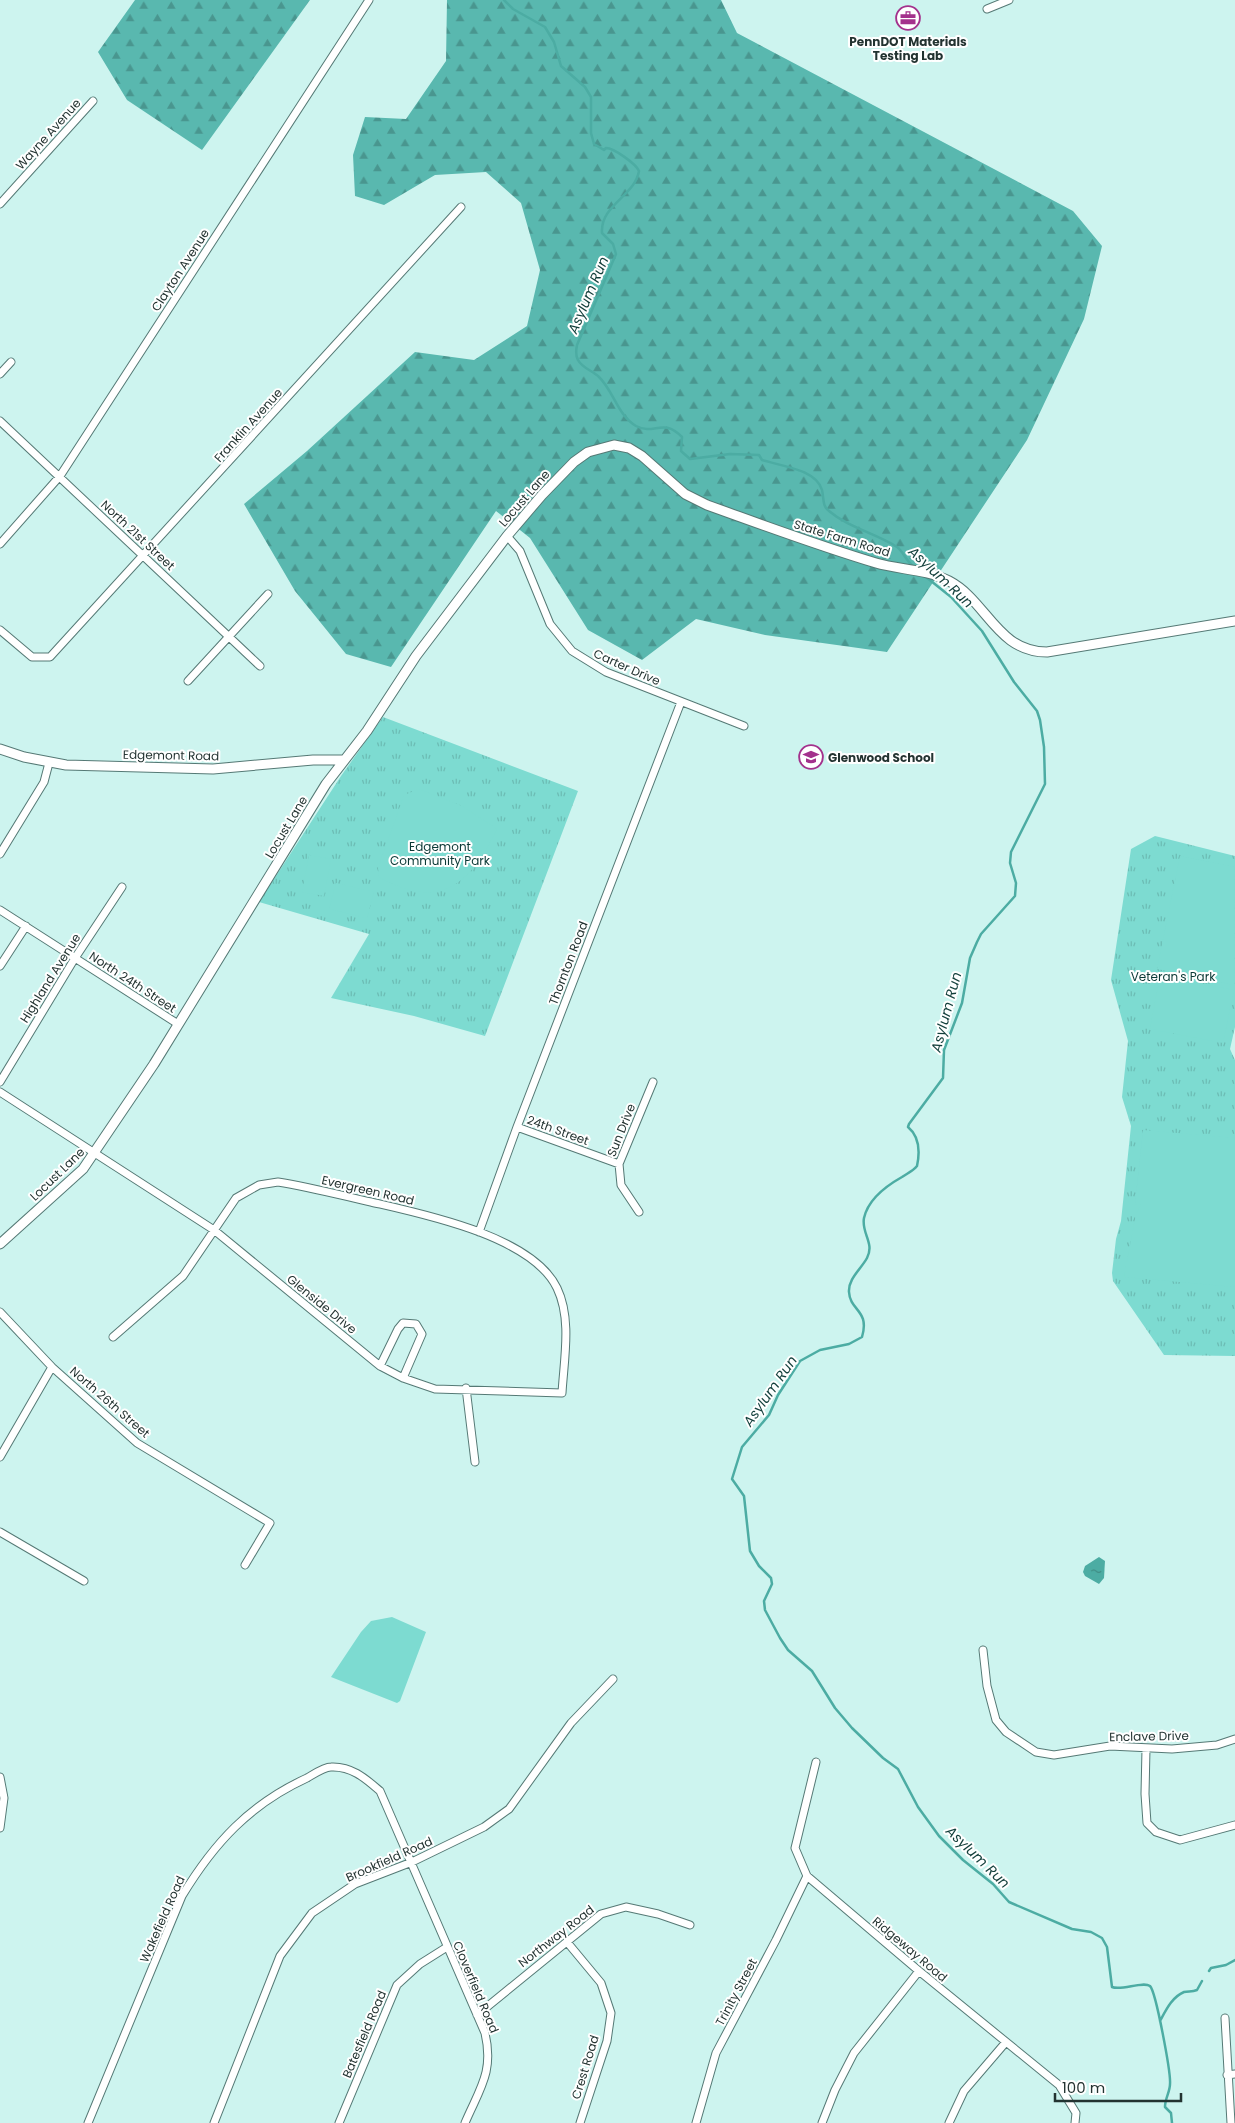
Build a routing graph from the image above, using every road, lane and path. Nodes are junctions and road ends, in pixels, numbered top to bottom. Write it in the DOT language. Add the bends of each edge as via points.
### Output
graph roads {
  1 [pos="369,0"];
  2 [pos="1009,0"];
  3 [pos="987,9"];
  4 [pos="93,101"];
  5 [pos="0,204"];
  6 [pos="461,207"];
  7 [pos="12,362"];
  8 [pos="0,374"];
  9 [pos="0,421"];
  10 [pos="614,445"];
  11 [pos="60,476"];
  12 [pos="507,536"];
  13 [pos="0,544"];
  14 [pos="144,556"];
  15 [pos="268,594"];
  16 [pos="1235,621"];
  17 [pos="0,630"];
  18 [pos="231,637"];
  19 [pos="260,666"];
  20 [pos="188,681"];
  21 [pos="681,702"];
  22 [pos="744,726"];
  23 [pos="0,749"];
  24 [pos="344,760"];
  25 [pos="49,763"];
  26 [pos="0,854"];
  27 [pos="122,888"];
  28 [pos="0,910"];
  29 [pos="26,926"];
  30 [pos="75,958"];
  31 [pos="0,966"];
  32 [pos="178,1024"];
  33 [pos="0,1082"];
  34 [pos="653,1082"];
  35 [pos="0,1092"];
  36 [pos="517,1127"];
  37 [pos="95,1154"];
  38 [pos="619,1164"];
  39 [pos="639,1212"];
  40 [pos="214,1230"];
  41 [pos="479,1232"];
  42 [pos="0,1244"];
  43 [pos="0,1312"];
  44 [pos="113,1337"];
  45 [pos="380,1366"];
  46 [pos="52,1367"];
  47 [pos="403,1378"];
  48 [pos="466,1388"];
  49 [pos="562,1393"];
  50 [pos="0,1457"];
  51 [pos="475,1462"];
  52 [pos="0,1532"];
  53 [pos="245,1565"];
  54 [pos="84,1581"];
  55 [pos="983,1650"];
  56 [pos="613,1679"];
  57 [pos="1235,1739"];
  58 [pos="1146,1749"];
  59 [pos="816,1762"];
  60 [pos="0,1777"];
  61 [pos="1235,1825"];
  62 [pos="0,1828"];
  63 [pos="412,1862"];
  64 [pos="807,1876"];
  65 [pos="690,1926"];
  66 [pos="566,1942"];
  67 [pos="447,1947"];
  68 [pos="919,1972"];
  69 [pos="476,2015"];
  70 [pos="1225,2018"];
  71 [pos="1006,2042"];
  72 [pos="1231,2075"];
  73 [pos="88,2123"];
  74 [pos="214,2123"];
  75 [pos="339,2123"];
  76 [pos="464,2123"];
  77 [pos="580,2123"];
  78 [pos="696,2123"];
  79 [pos="822,2123"];
  80 [pos="949,2123"];
  81 [pos="1075,2123"];
  82 [pos="1231,2123"];
  1 -- 11 [label="street, Clayton Avenue"];
  2 -- 3 [label="street"];
  4 -- 5 [label="street, Wayne Avenue"];
  6 -- 14 [label="street, Franklin Avenue"];
  7 -- 8 [label="street"];
  9 -- 11 [label="street, North 21st Street"];
  10 -- 12 [label="street, Locust Lane" via="588,452 574,462"];
  10 -- 16 [label="street, State Farm Road" via="629,448 642,456 685,494 707,505 846,554 928,573 951,582 1010,641 1033,652"];
  11 -- 13 [label="street, Clayton Avenue"];
  11 -- 14 [label="street, North 21st Street"];
  12 -- 21 [label="street, Carter Drive" via="520,551 550,624 572,651 606,672"];
  12 -- 24 [label="street, Locust Lane" via="416,656 368,731"];
  14 -- 17 [label="street, Franklin Avenue" via="50,657 32,657"];
  14 -- 18 [label="street, North 21st Street"];
  15 -- 18 [label="street"];
  18 -- 19 [label="street, North 21st Street"];
  18 -- 20 [label="street"];
  21 -- 22 [label="street, Carter Drive"];
  21 -- 36 [label="street, Thornton Road"];
  23 -- 25 [label="street, Edgemont Road"];
  24 -- 25 [label="street, Edgemont Road" via="212,769"];
  24 -- 32 [label="street, Locust Lane"];
  25 -- 26 [label="street" via="44,782"];
  27 -- 30 [label="street, Highland Avenue"];
  28 -- 29 [label="street, North 24th Street"];
  29 -- 30 [label="street, North 24th Street"];
  29 -- 31 [label="street"];
  30 -- 32 [label="street, North 24th Street"];
  30 -- 33 [label="street, Highland Avenue"];
  32 -- 37 [label="street, Locust Lane"];
  34 -- 38 [label="street, Sun Drive"];
  35 -- 37 [label="street, Glenside Drive"];
  36 -- 38 [label="street, 24th Street"];
  36 -- 41 [label="street, Thornton Road"];
  37 -- 40 [label="street, Glenside Drive"];
  37 -- 42 [label="street, Locust Lane" via="83,1169"];
  38 -- 39 [label="street, Sun Drive" via="621,1185"];
  40 -- 41 [label="street, Evergreen Road" via="236,1198 259,1185 278,1182 437,1218"];
  40 -- 44 [label="street, Evergreen Road" via="183,1276"];
  40 -- 45 [label="street, Glenside Drive"];
  41 -- 49 [label="street, Evergreen Road" via="526,1255 544,1269 556,1286 565,1308"];
  43 -- 46 [label="street, North 26th Street"];
  45 -- 47 [label="street, Glenside Drive"];
  45 -- 47 [label="street" via="403,1323 416,1324 422,1334"];
  46 -- 50 [label="street"];
  46 -- 53 [label="street, North 26th Street" via="137,1443 270,1523"];
  47 -- 48 [label="street, Glenside Drive" via="435,1389"];
  48 -- 49 [label="street, Glenside Drive"];
  48 -- 51 [label="street"];
  52 -- 54 [label="street"];
  55 -- 58 [label="street, Enclave Drive" via="996,1720 1021,1743 1036,1752 1054,1755 1110,1746"];
  56 -- 63 [label="street, Brookfield Road" via="571,1723 509,1809 484,1827"];
  57 -- 58 [label="street, Enclave Drive" via="1217,1745"];
  58 -- 61 [label="street" via="1147,1823 1156,1832 1180,1840"];
  59 -- 64 [label="street, Ridgeway Road" via="795,1848"];
  60 -- 62 [label="street" via="4,1798"];
  63 -- 67 [label="street, Cloverfield Road"];
  63 -- 73 [label="street, Wakefield Road" via="380,1792 360,1773 330,1766 282,1790 254,1810 202,1863 182,1896"];
  63 -- 74 [label="street, Brookfield Road" via="355,1884 312,1913 301,1927 280,1956"];
  64 -- 68 [label="street, Ridgeway Road"];
  64 -- 78 [label="street, Trinity Street" via="716,2053"];
  65 -- 66 [label="street, Northway Road" via="626,1907 601,1914"];
  66 -- 69 [label="street, Northway Road"];
  66 -- 77 [label="street, Crest Road" via="601,1983 611,2013 606,2041"];
  67 -- 69 [label="street, Cloverfield Road"];
  67 -- 75 [label="street, Batesfield Road" via="420,1964 397,1985"];
  68 -- 71 [label="street, Ridgeway Road"];
  68 -- 79 [label="street" via="854,2053"];
  69 -- 76 [label="street, Cloverfield Road" via="485,2032 490,2054 486,2074"];
  70 -- 72 [label="street"];
  71 -- 80 [label="street" via="964,2091"];
  71 -- 81 [label="street, Ridgeway Road" via="1059,2085 1076,2113"];
  72 -- 82 [label="street"];
}
